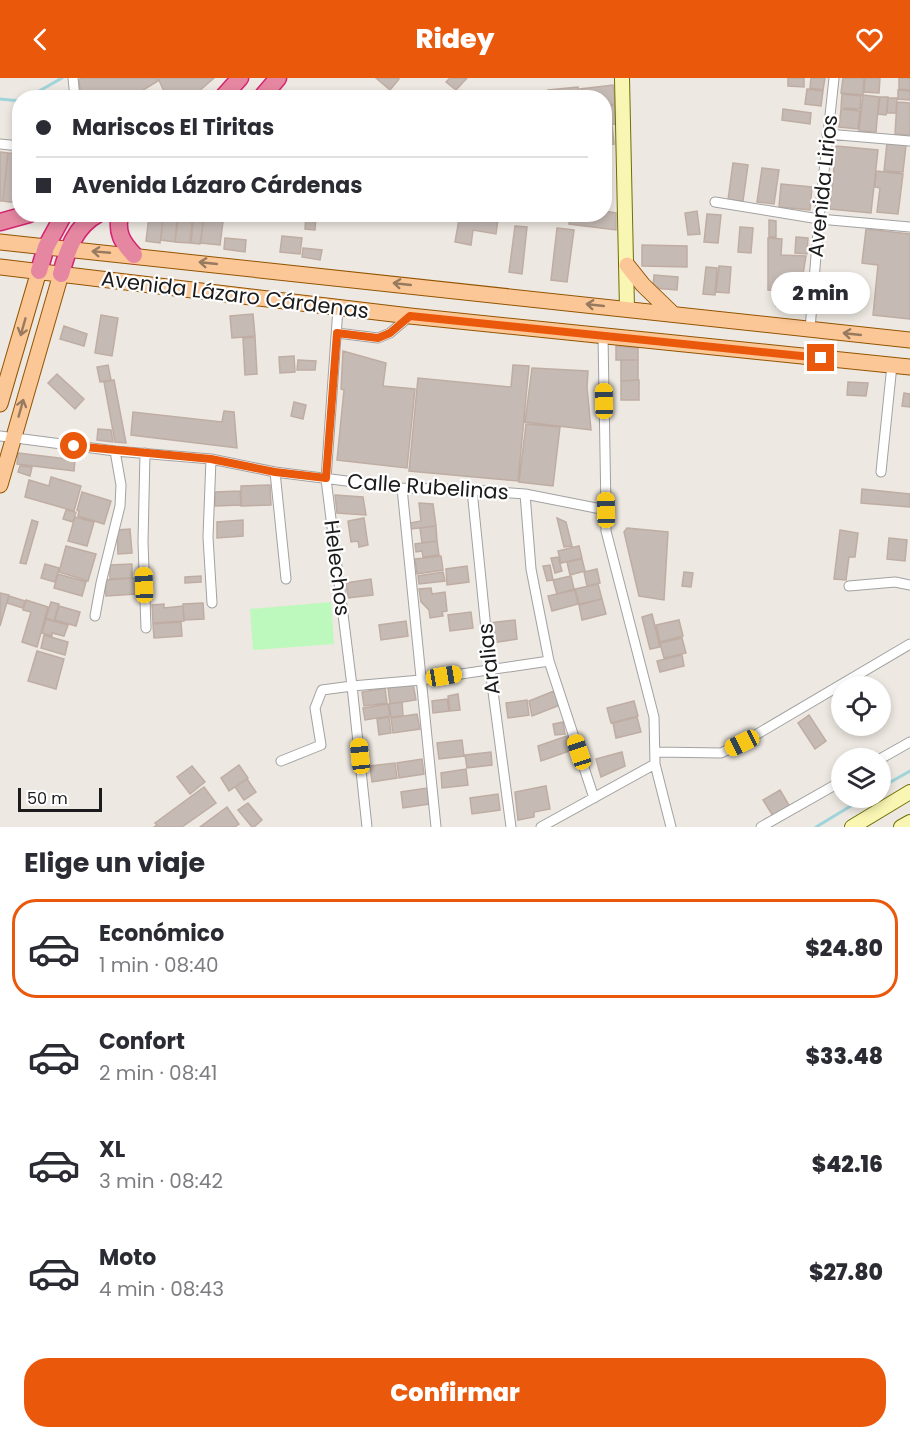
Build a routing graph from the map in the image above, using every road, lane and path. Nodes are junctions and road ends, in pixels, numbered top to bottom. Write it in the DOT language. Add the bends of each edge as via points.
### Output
graph roads {
  1 [pos="240,78"];
  2 [pos="278,78"];
  3 [pos="622,78"];
  4 [pos="834,78"];
  5 [pos="229,90"];
  6 [pos="268,90"];
  7 [pos="827,134"];
  8 [pos="910,141"];
  9 [pos="716,202"];
  10 [pos="819,219"];
  11 [pos="60,222"];
  12 [pos="88,222"];
  13 [pos="119,222"];
  14 [pos="910,227"];
  15 [pos="0,242"];
  16 [pos="46,247"];
  17 [pos="67,249"];
  18 [pos="134,255"];
  19 [pos="627,265"];
  20 [pos="0,267"];
  21 [pos="39,271"];
  22 [pos="62,274"];
  23 [pos="338,308"];
  24 [pos="627,309"];
  25 [pos="673,314"];
  26 [pos="410,316"];
  27 [pos="810,329"];
  28 [pos="337,333"];
  29 [pos="603,336"];
  30 [pos="910,340"];
  31 [pos="892,365"];
  32 [pos="910,367"];
  33 [pos="0,404"];
  34 [pos="6,444"];
  35 [pos="116,451"];
  36 [pos="145,453"];
  37 [pos="211,459"];
  38 [pos="275,472"];
  39 [pos="881,472"];
  40 [pos="326,478"];
  41 [pos="0,485"];
  42 [pos="402,488"];
  43 [pos="472,490"];
  44 [pos="525,494"];
  45 [pos="606,510"];
  46 [pos="286,579"];
  47 [pos="910,585"];
  48 [pos="849,586"];
  49 [pos="212,603"];
  50 [pos="95,616"];
  51 [pos="146,628"];
  52 [pos="910,644"];
  53 [pos="549,661"];
  54 [pos="490,669"];
  55 [pos="421,680"];
  56 [pos="352,686"];
  57 [pos="910,742"];
  58 [pos="656,752"];
  59 [pos="891,753"];
  60 [pos="281,761"];
  61 [pos="655,764"];
  62 [pos="831,787"];
  63 [pos="910,792"];
  64 [pos="594,798"];
  65 [pos="910,822"];
  66 [pos="367,827"];
  67 [pos="436,827"];
  68 [pos="512,827"];
  69 [pos="541,827"];
  70 [pos="671,827"];
  71 [pos="761,827"];
  72 [pos="852,827"];
  73 [pos="901,827"];
  1 -- 5 [label="highway"];
  2 -- 6 [label="highway"];
  3 -- 19 [label="street"];
  4 -- 7 [label="street, Avenida Lirios"];
  7 -- 8 [label="street"];
  7 -- 10 [label="street, Avenida Lirios"];
  9 -- 10 [label="street"];
  10 -- 14 [label="street"];
  10 -- 27 [label="street, Avenida Lirios"];
  11 -- 16 [label="highway"];
  12 -- 17 [label="highway"];
  13 -- 18 [label="highway" via="122,241"];
  15 -- 16 [label="main road, Avenida Lázaro Cárdenas"];
  16 -- 17 [label="main road, Avenida Lázaro Cárdenas"];
  16 -- 21 [label="highway"];
  18 -- 17 [label="main road, Avenida Lázaro Cárdenas, one-way"];
  17 -- 22 [label="highway"];
  24 -- 18 [label="main road, Avenida Lázaro Cárdenas, one-way"];
  19 -- 24 [label="street"];
  19 -- 25 [label="main road"];
  20 -- 21 [label="main road, Avenida Lázaro Cárdenas"];
  21 -- 22 [label="main road, Avenida Lázaro Cárdenas"];
  21 -- 33 [label="main road, one-way"];
  22 -- 23 [label="main road, Avenida Lázaro Cárdenas"];
  34 -- 22 [label="main road, one-way"];
  23 -- 26 [label="main road, Avenida Lázaro Cárdenas"];
  23 -- 28 [label="street, Helechos"];
  24 -- 25 [label="main road, Avenida Lázaro Cárdenas"];
  25 -- 27 [label="main road, Avenida Lázaro Cárdenas"];
  26 -- 28 [label="street" via="378,338"];
  26 -- 29 [label="main road, Avenida Lázaro Cárdenas"];
  30 -- 27 [label="main road, Avenida Lázaro Cárdenas, one-way"];
  28 -- 40 [label="street, Helechos"];
  29 -- 31 [label="main road, Avenida Lázaro Cárdenas"];
  29 -- 45 [label="street"];
  31 -- 32 [label="main road, Avenida Lázaro Cárdenas"];
  31 -- 39 [label="street"];
  34 -- 35 [label="street, Calle Rubelinas"];
  34 -- 41 [label="main road"];
  35 -- 36 [label="street, Calle Rubelinas"];
  35 -- 50 [label="street" via="120,506"];
  36 -- 37 [label="street, Calle Rubelinas"];
  36 -- 51 [label="street"];
  37 -- 38 [label="street, Calle Rubelinas"];
  37 -- 49 [label="street" via="208,537"];
  38 -- 40 [label="street, Calle Rubelinas"];
  38 -- 46 [label="street"];
  40 -- 42 [label="street, Calle Rubelinas"];
  40 -- 56 [label="street, Helechos"];
  42 -- 43 [label="street, Calle Rubelinas"];
  42 -- 55 [label="street"];
  43 -- 44 [label="street, Calle Rubelinas"];
  43 -- 54 [label="street, Aralias"];
  44 -- 45 [label="street, Calle Rubelinas"];
  44 -- 53 [label="street" via="531,568"];
  45 -- 58 [label="street" via="606,531 654,717"];
  47 -- 48 [label="street" via="895,582"];
  52 -- 58 [label="street" via="721,753"];
  53 -- 54 [label="street"];
  53 -- 64 [label="street"];
  54 -- 55 [label="street"];
  54 -- 68 [label="street, Aralias"];
  55 -- 56 [label="street"];
  55 -- 67 [label="street"];
  56 -- 60 [label="street" via="322,690 315,708 321,746"];
  56 -- 66 [label="street, Helechos"];
  57 -- 59 [label="street"];
  58 -- 61 [label="street"];
  61 -- 64 [label="street"];
  61 -- 70 [label="street"];
  62 -- 71 [label="street"];
  63 -- 72 [label="street"];
  64 -- 69 [label="street"];
  65 -- 73 [label="street"];
}
